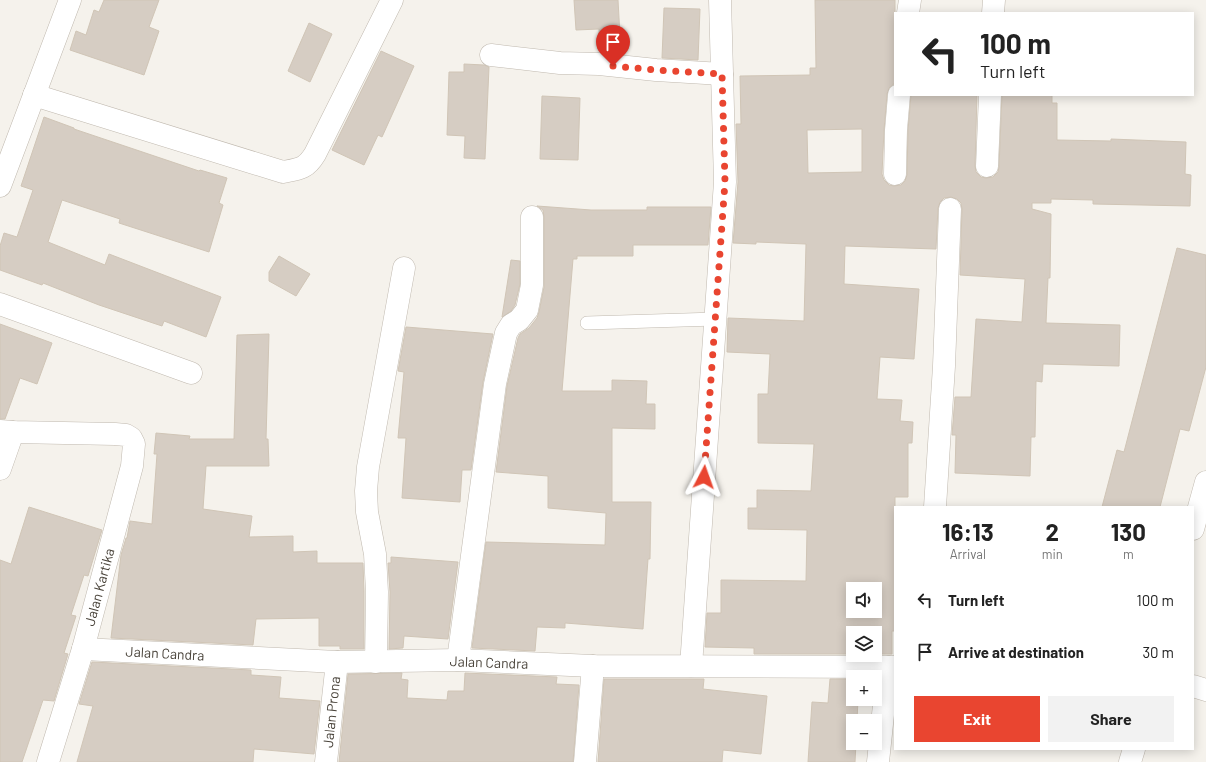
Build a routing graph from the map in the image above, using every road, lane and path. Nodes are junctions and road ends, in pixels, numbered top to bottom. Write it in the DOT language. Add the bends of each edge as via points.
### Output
graph roads {
  1 [pos="70,0"];
  2 [pos="392,0"];
  3 [pos="720,0"];
  4 [pos="910,0"];
  5 [pos="994,0"];
  6 [pos="908,12"];
  7 [pos="993,12"];
  8 [pos="491,55"];
  9 [pos="722,74"];
  10 [pos="34,95"];
  11 [pos="900,96"];
  12 [pos="990,96"];
  13 [pos="987,166"];
  14 [pos="895,174"];
  15 [pos="0,186"];
  16 [pos="950,209"];
  17 [pos="532,217"];
  18 [pos="404,268"];
  19 [pos="0,304"];
  20 [pos="716,319"];
  21 [pos="587,324"];
  22 [pos="191,373"];
  23 [pos="7,431"];
  24 [pos="0,469"];
  25 [pos="1206,482"];
  26 [pos="935,506"];
  27 [pos="1194,525"];
  28 [pos="83,649"];
  29 [pos="458,660"];
  30 [pos="337,662"];
  31 [pos="376,662"];
  32 [pos="593,666"];
  33 [pos="691,666"];
  34 [pos="892,667"];
  35 [pos="1194,686"];
  36 [pos="1206,690"];
  37 [pos="1134,750"];
  38 [pos="48,762"];
  39 [pos="326,762"];
  40 [pos="585,762"];
  41 [pos="878,762"];
  42 [pos="1130,762"];
  1 -- 10 [label="street"];
  2 -- 10 [label="street" via="315,154 309,163 298,170 283,172"];
  3 -- 9 [label="street"];
  4 -- 6 [label="street"];
  5 -- 7 [label="street"];
  8 -- 9 [label="street" via="560,63"];
  9 -- 20 [label="street" via="725,182"];
  10 -- 15 [label="street"];
  11 -- 14 [label="street"];
  12 -- 13 [label="street"];
  16 -- 26 [label="street"];
  17 -- 29 [label="street" via="532,286 527,310 506,333 495,384"];
  18 -- 31 [label="street" via="368,467 366,491 375,554"];
  19 -- 22 [label="street"];
  20 -- 21 [label="lane"];
  20 -- 33 [label="street"];
  23 -- 24 [label="street"];
  23 -- 28 [label="street, Jalan Kartika" via="126,435 134,444 132,466"];
  25 -- 27 [label="street"];
  28 -- 30 [label="street, Jalan Candra"];
  28 -- 38 [label="street, Jalan Kartika"];
  29 -- 31 [label="street, Jalan Candra"];
  29 -- 32 [label="street, Jalan Candra"];
  30 -- 31 [label="street, Jalan Candra"];
  30 -- 39 [label="street, Jalan Prona"];
  32 -- 33 [label="street, Jalan Candra"];
  32 -- 40 [label="street"];
  33 -- 34 [label="street, Jalan Candra"];
  34 -- 41 [label="street"];
  35 -- 36 [label="street"];
  37 -- 42 [label="street"];
}
